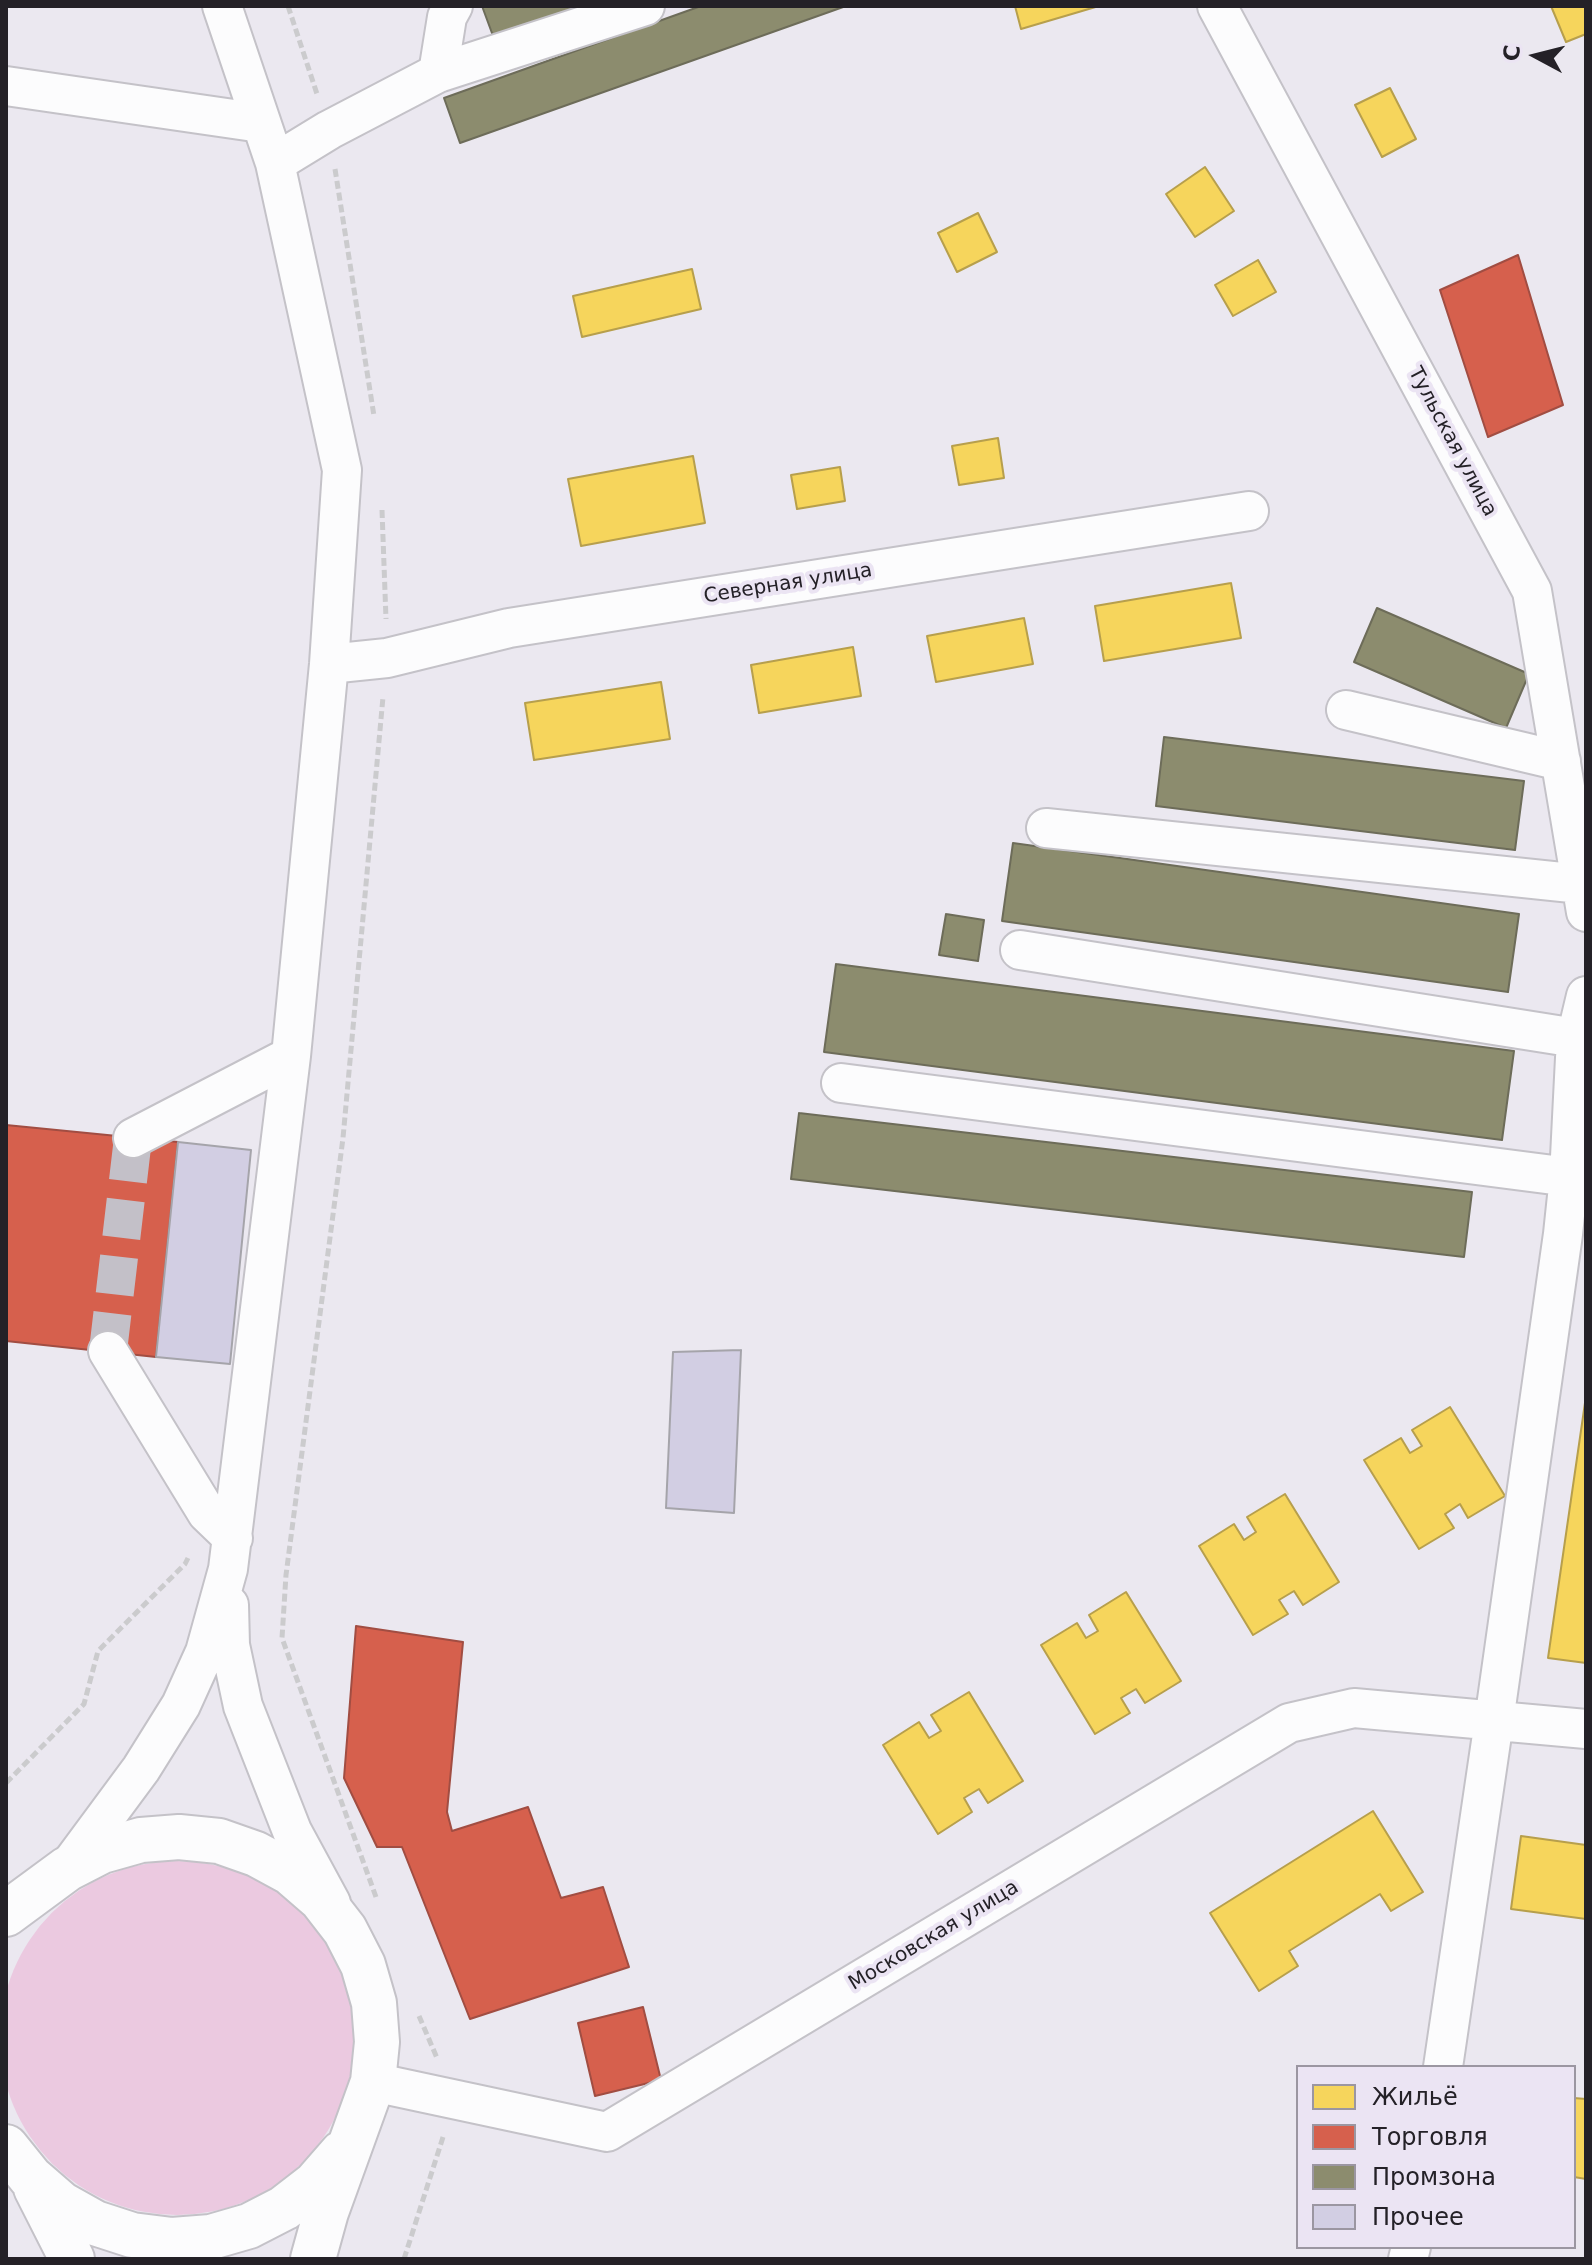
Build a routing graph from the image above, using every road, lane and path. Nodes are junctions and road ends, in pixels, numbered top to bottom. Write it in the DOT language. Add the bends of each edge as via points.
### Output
graph roads {
  1 [pos="222,6"];
  2 [pos="288,6"];
  3 [pos="453,6"];
  4 [pos="645,6"];
  5 [pos="1217,6"];
  6 [pos="438,73"];
  7 [pos="6,86"];
  8 [pos="261,123"];
  9 [pos="329,130"];
  10 [pos="275,163"];
  11 [pos="375,423"];
  12 [pos="381,501"];
  13 [pos="1249,511"];
  14 [pos="387,658"];
  15 [pos="329,664"];
  16 [pos="1346,710"];
  17 [pos="1561,761"];
  18 [pos="1046,828"];
  19 [pos="1584,898"];
  20 [pos="1020,950"];
  21 [pos="1586,996"];
  22 [pos="1576,1038"];
  23 [pos="291,1056"];
  24 [pos="841,1083"];
  25 [pos="133,1138"];
  26 [pos="1569,1177"];
  27 [pos="108,1351"];
  28 [pos="223,1540"];
  29 [pos="1494,1721"];
  30 [pos="1586,1729"];
  31 [pos="6,1783"];
  32 [pos="36,1892"];
  33 [pos="362,1917"];
  34 [pos="6,1931"];
  35 [pos="416,2009"];
  36 [pos="1443,2065"];
  37 [pos="455,2099"];
  38 [pos="366,2100"];
  39 [pos="12,2155"];
  40 [pos="72,2259"];
  41 [pos="313,2259"];
  42 [pos="404,2259"];
  1 -- 8 [label="street"];
  2 -- 9 [label="path"];
  3 -- 6 [label="street"];
  4 -- 6 [label="street"];
  5 -- 17 [label="street, Тульская улица" via="1532,591"];
  6 -- 9 [label="street"];
  7 -- 8 [label="street"];
  8 -- 10 [label="street"];
  9 -- 10 [label="street"];
  9 -- 11 [label="path"];
  10 -- 15 [label="street" via="342,470"];
  12 -- 14 [label="path"];
  13 -- 14 [label="street, Северная улица" via="509,628"];
  14 -- 15 [label="street, Северная улица"];
  14 -- 33 [label="path" via="343,1138 282,1638"];
  15 -- 23 [label="street"];
  16 -- 17 [label="street"];
  17 -- 19 [label="street, Тульская улица"];
  18 -- 19 [label="street"];
  20 -- 22 [label="street"];
  21 -- 22 [label="street"];
  22 -- 26 [label="street"];
  23 -- 25 [label="street"];
  23 -- 28 [label="street"];
  24 -- 26 [label="street"];
  26 -- 29 [label="street"];
  27 -- 28 [label="street"];
  28 -- 31 [label="path" via="185,1564 98,1651 84,1704"];
  28 -- 32 [label="street" via="205,1652 181,1705 141,1769"];
  28 -- 33 [label="street" via="230,1645 243,1706 292,1831"];
  29 -- 30 [label="street, Московская улица"];
  29 -- 36 [label="street"];
  29 -- 37 [label="street, Московская улица" via="1354,1708 1289,1723 607,2132"];
  32 -- 33 [label="main road" via="102,1851 179,1837 219,1841 256,1854 291,1873 321,1899"];
  32 -- 34 [label="main road"];
  33 -- 38 [label="main road" via="363,1965 374,2003 377,2042"];
  35 -- 37 [label="path"];
  37 -- 38 [label="street, Московская улица"];
  37 -- 42 [label="path"];
  38 -- 39 [label="main road" via="341,2154 315,2184 249,2226 211,2237 172,2240 95,2223 61,2204"];
  38 -- 41 [label="main road"];
  39 -- 40 [label="main road"];
}
